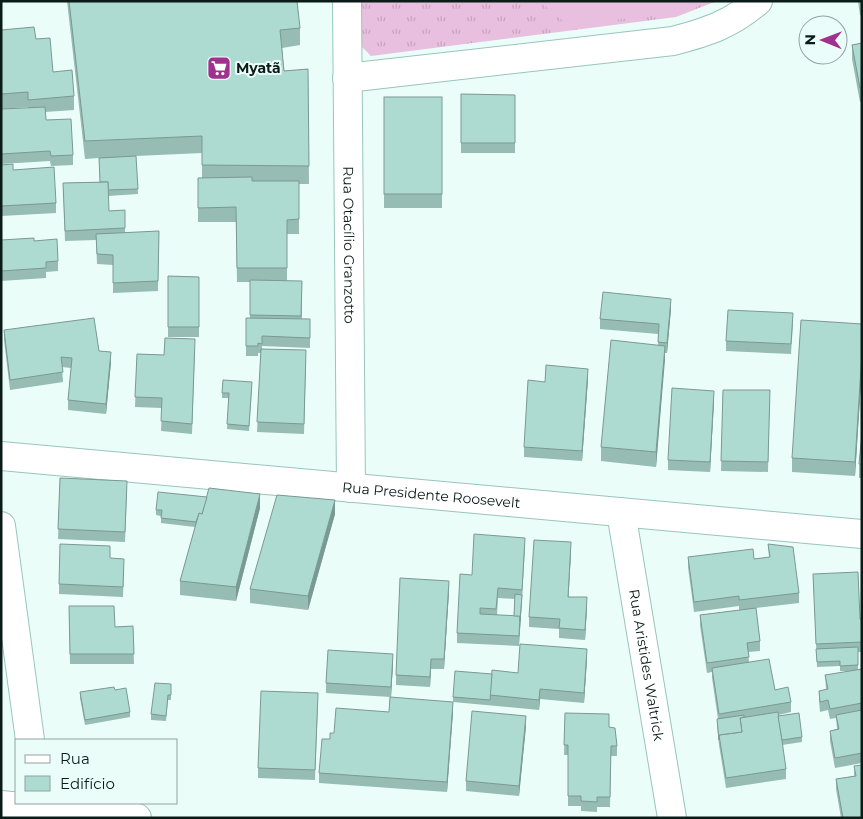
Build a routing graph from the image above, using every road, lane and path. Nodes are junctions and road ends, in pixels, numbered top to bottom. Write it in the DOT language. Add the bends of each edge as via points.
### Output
graph roads {
  1 [pos="347,1"];
  2 [pos="758,1"];
  3 [pos="347,78"];
  4 [pos="1,456"];
  5 [pos="351,488"];
  6 [pos="622,512"];
  7 [pos="1,526"];
  8 [pos="862,534"];
  9 [pos="30,739"];
  10 [pos="1,805"];
  11 [pos="39,810"];
  12 [pos="137,818"];
  13 [pos="672,818"];
  1 -- 3 [label="street, Rua Otacílio Granzotto"];
  2 -- 3 [label="street" via="744,13 711,31 673,41"];
  3 -- 5 [label="street, Rua Otacílio Granzotto"];
  4 -- 5 [label="street, Rua Presidente Roosevelt"];
  5 -- 6 [label="street, Rua Presidente Roosevelt"];
  6 -- 8 [label="street, Rua Presidente Roosevelt"];
  6 -- 13 [label="street, Rua Aristides Waltrick"];
  7 -- 9 [label="street"];
  10 -- 11 [label="street"];
  11 -- 12 [label="street"];
}
